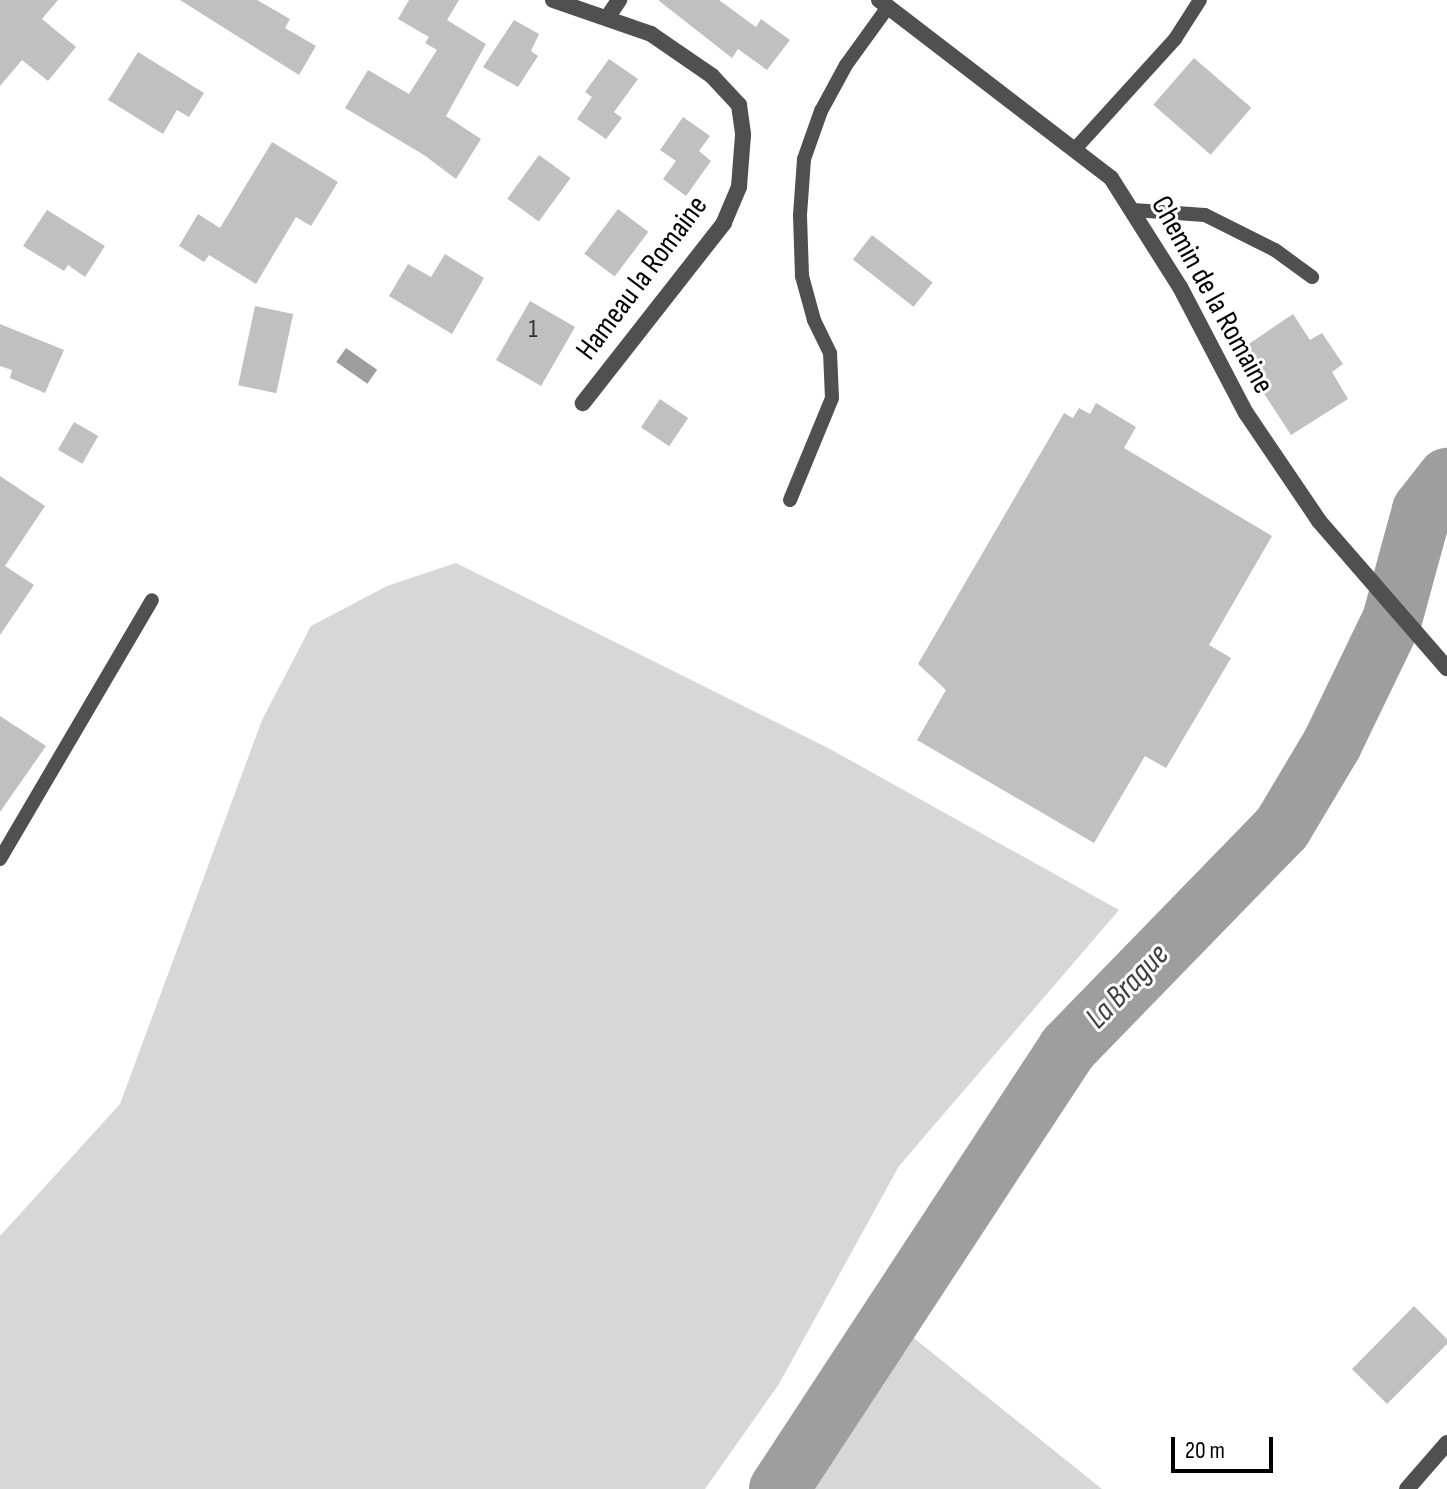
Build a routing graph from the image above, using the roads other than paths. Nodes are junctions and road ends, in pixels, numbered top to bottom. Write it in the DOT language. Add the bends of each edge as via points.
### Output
graph roads {
  1 [pos="553,0"];
  2 [pos="619,0"];
  3 [pos="1200,0"];
  4 [pos="883,4"];
  5 [pos="584,5"];
  6 [pos="607,18"];
  7 [pos="1075,149"];
  8 [pos="1133,210"];
  9 [pos="1312,277"];
  10 [pos="583,403"];
  11 [pos="790,500"];
  12 [pos="152,600"];
  13 [pos="1442,663"];
  14 [pos="0,859"];
  15 [pos="1447,1443"];
  16 [pos="1407,1489"];
  1 -- 5 [label="street, Hameau la Romaine"];
  2 -- 6 [label="street"];
  3 -- 7 [label="lane" via="1175,39"];
  4 -- 7 [label="street, Chemin de la Romaine"];
  4 -- 11 [label="lane" via="821,111 804,159 802,276 830,353 832,398"];
  5 -- 6 [label="street, Hameau la Romaine"];
  6 -- 10 [label="street, Hameau la Romaine" via="651,34 712,76 739,105 743,135 739,187 724,223"];
  7 -- 8 [label="street, Chemin de la Romaine" via="1111,178"];
  8 -- 9 [label="lane" via="1205,215 1275,250"];
  8 -- 13 [label="street, Chemin de la Romaine" via="1246,413 1319,521"];
  12 -- 14 [label="lane"];
  15 -- 16 [label="street"];
}
